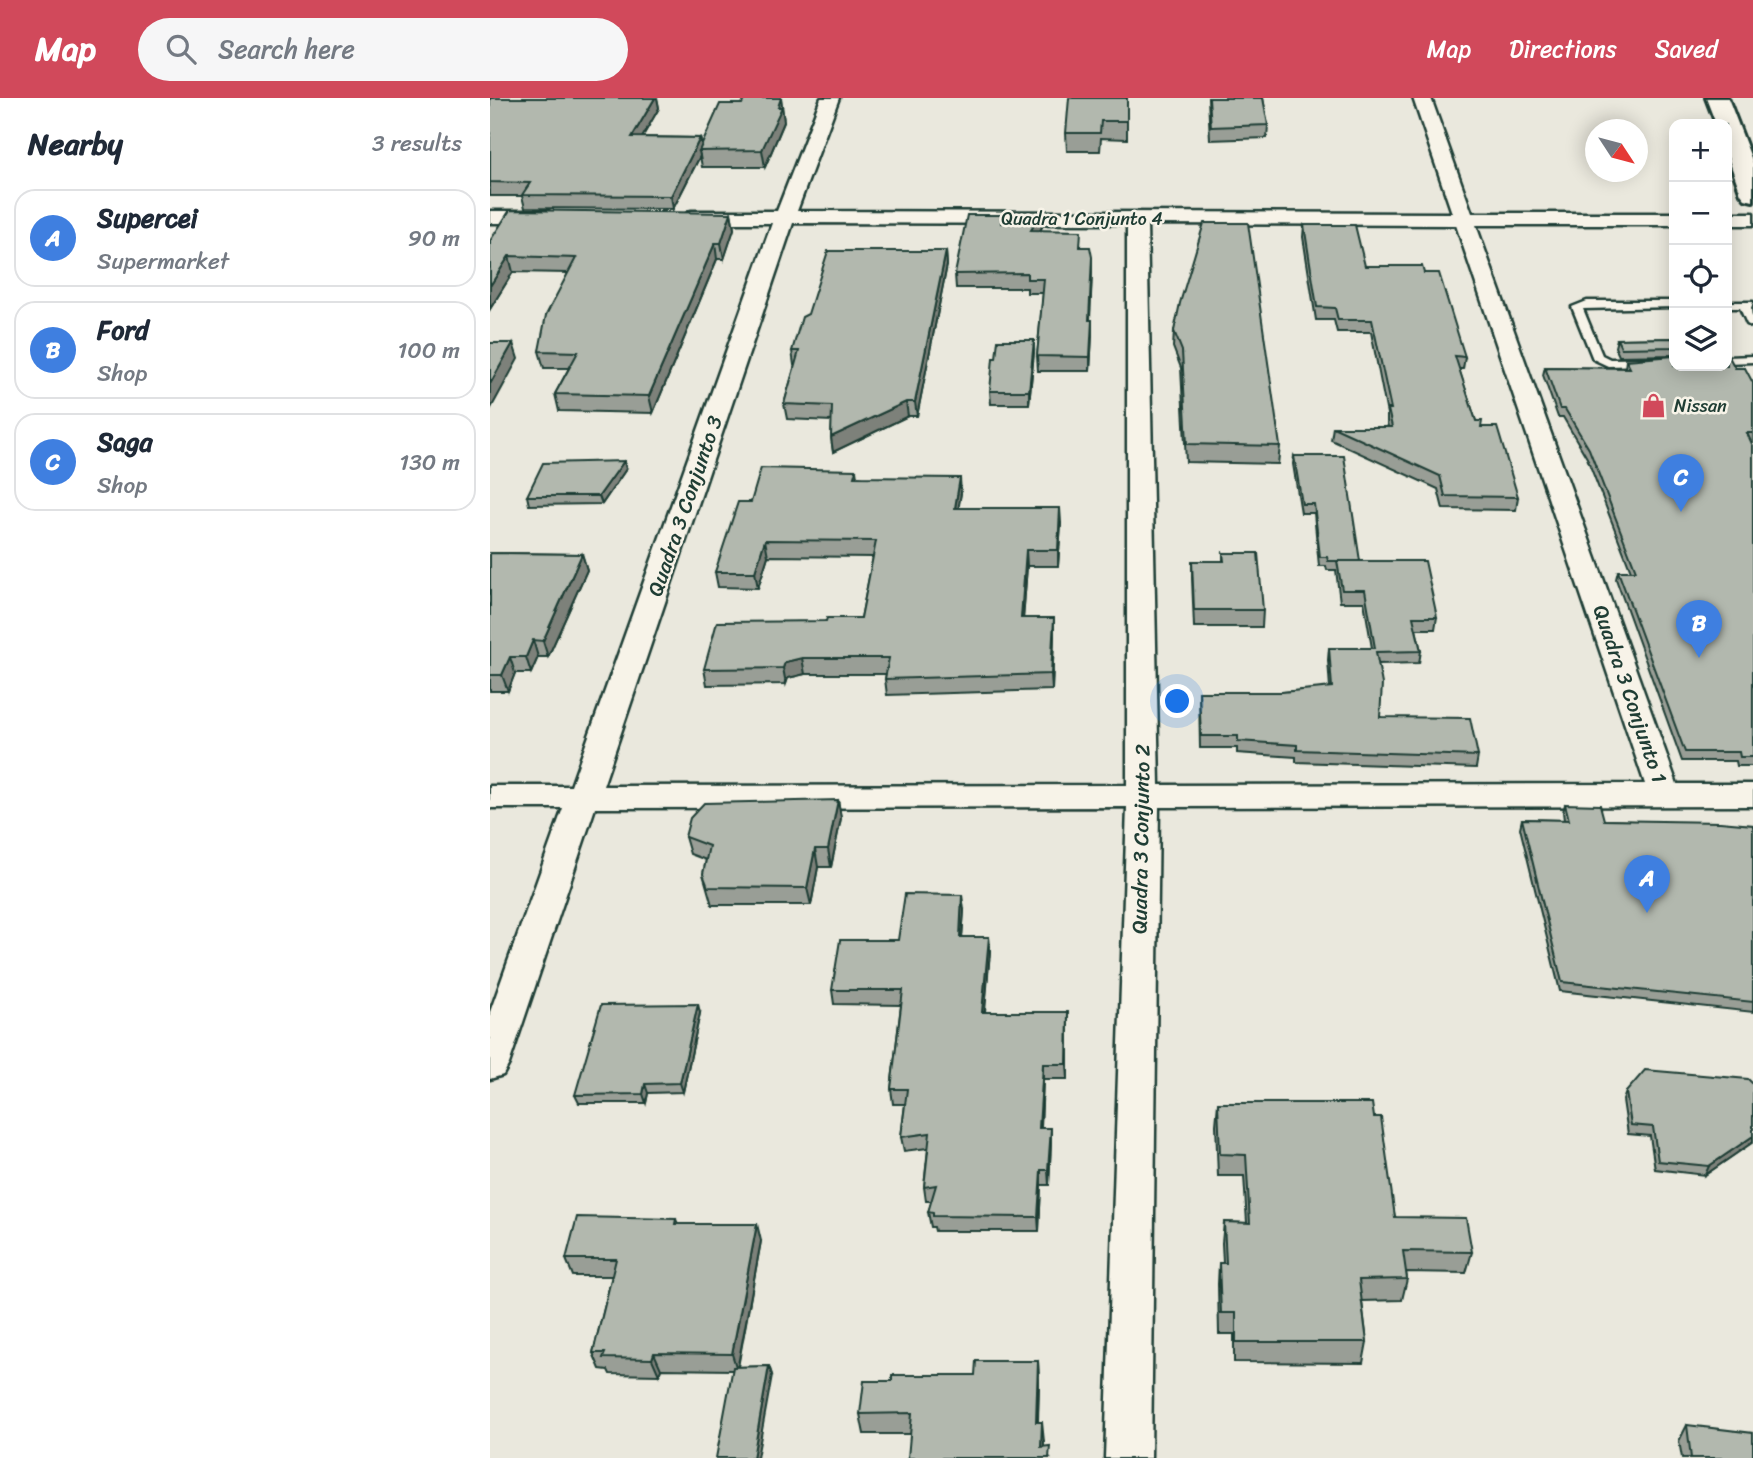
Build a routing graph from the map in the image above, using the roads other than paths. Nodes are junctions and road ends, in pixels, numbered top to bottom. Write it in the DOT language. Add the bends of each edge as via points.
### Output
graph roads {
  1 [pos="830,98"];
  2 [pos="1422,98"];
  3 [pos="1717,98"];
  4 [pos="1753,194"];
  5 [pos="785,216"];
  6 [pos="490,217"];
  7 [pos="570,217"];
  8 [pos="678,217"];
  9 [pos="1464,219"];
  10 [pos="1669,219"];
  11 [pos="1732,219"];
  12 [pos="1753,219"];
  13 [pos="1137,220"];
  14 [pos="1669,304"];
  15 [pos="1749,305"];
  16 [pos="1753,324"];
  17 [pos="1753,359"];
  18 [pos="1732,360"];
  19 [pos="1669,361"];
  20 [pos="1665,795"];
  21 [pos="1753,795"];
  22 [pos="585,796"];
  23 [pos="1143,796"];
  24 [pos="490,797"];
  25 [pos="490,1064"];
  26 [pos="1128,1458"];
  1 -- 5 [label="street, Quadra 3 Conjunto 3"];
  2 -- 9 [label="street, Quadra 3 Conjunto 1"];
  3 -- 4 [label="street"];
  5 -- 8 [label="street, Quadra 1 Conjunto 4"];
  5 -- 13 [label="street, Quadra 1 Conjunto 4"];
  5 -- 22 [label="street, Quadra 3 Conjunto 3"];
  6 -- 7 [label="street"];
  9 -- 10 [label="street, Quadra 1 Conjunto 4"];
  9 -- 13 [label="street, Quadra 1 Conjunto 4"];
  9 -- 20 [label="street, Quadra 3 Conjunto 1"];
  11 -- 12 [label="street"];
  13 -- 23 [label="street, Quadra 3 Conjunto 2"];
  14 -- 19 [label="lane" via="1577,307 1597,357 1608,363"];
  15 -- 16 [label="lane"];
  17 -- 18 [label="lane"];
  20 -- 21 [label="street"];
  20 -- 23 [label="street, Quadra 3 Conjunto 1"];
  22 -- 23 [label="street"];
  22 -- 24 [label="street"];
  22 -- 25 [label="street, Quadra 3 Conjunto 3"];
  23 -- 26 [label="street, Quadra 3 Conjunto 2"];
}
